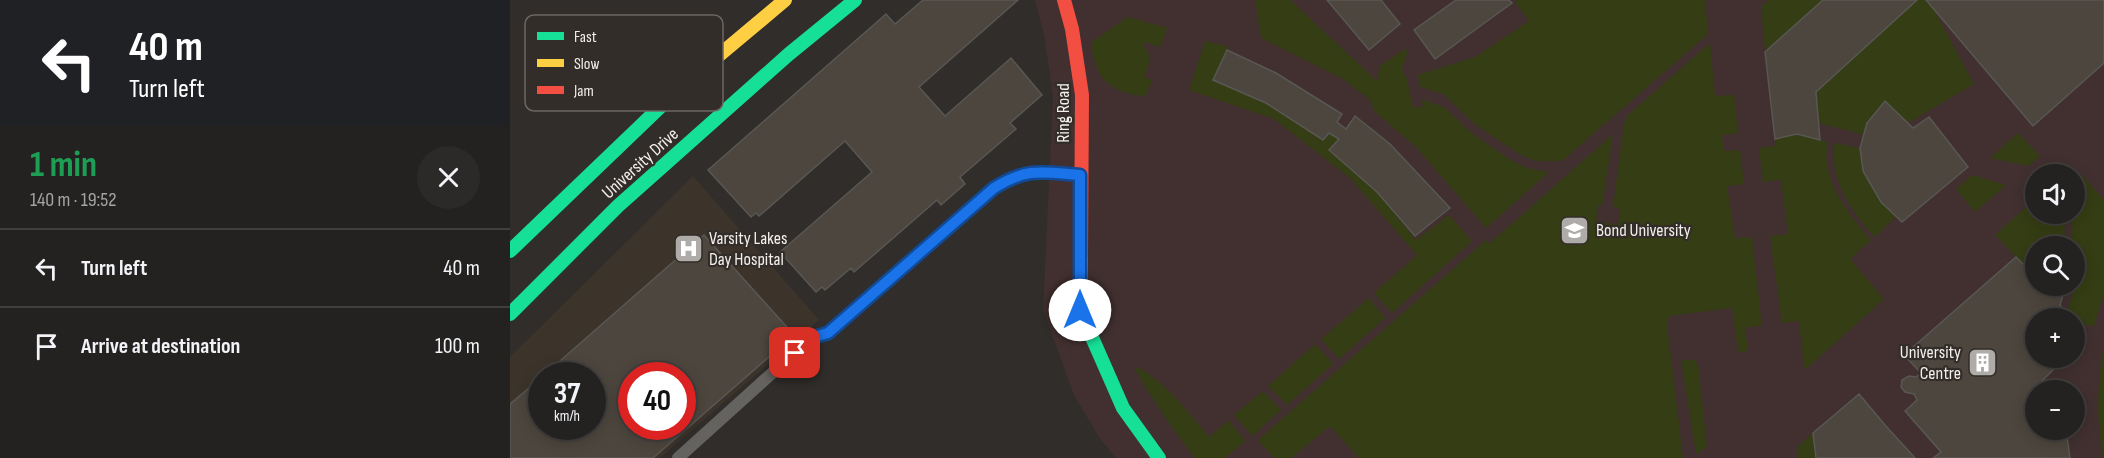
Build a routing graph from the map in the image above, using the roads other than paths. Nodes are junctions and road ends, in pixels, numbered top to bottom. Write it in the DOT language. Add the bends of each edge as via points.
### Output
graph roads {
  1 [pos="785,0"];
  2 [pos="855,0"];
  3 [pos="1064,0"];
  4 [pos="723,51"];
  5 [pos="656,111"];
  6 [pos="1080,175"];
  7 [pos="510,251"];
  8 [pos="510,314"];
  9 [pos="678,458"];
  10 [pos="1159,458"];
  1 -- 4 [label="street, University Drive"];
  2 -- 8 [label="street, University Drive" via="618,206"];
  3 -- 6 [label="street, Ring Road" via="1082,85"];
  5 -- 7 [label="street, University Drive"];
  6 -- 9 [label="lane" via="1032,171 994,188 828,333 811,338"];
  6 -- 10 [label="street, Ring Road" via="1080,310 1123,408"];
}
